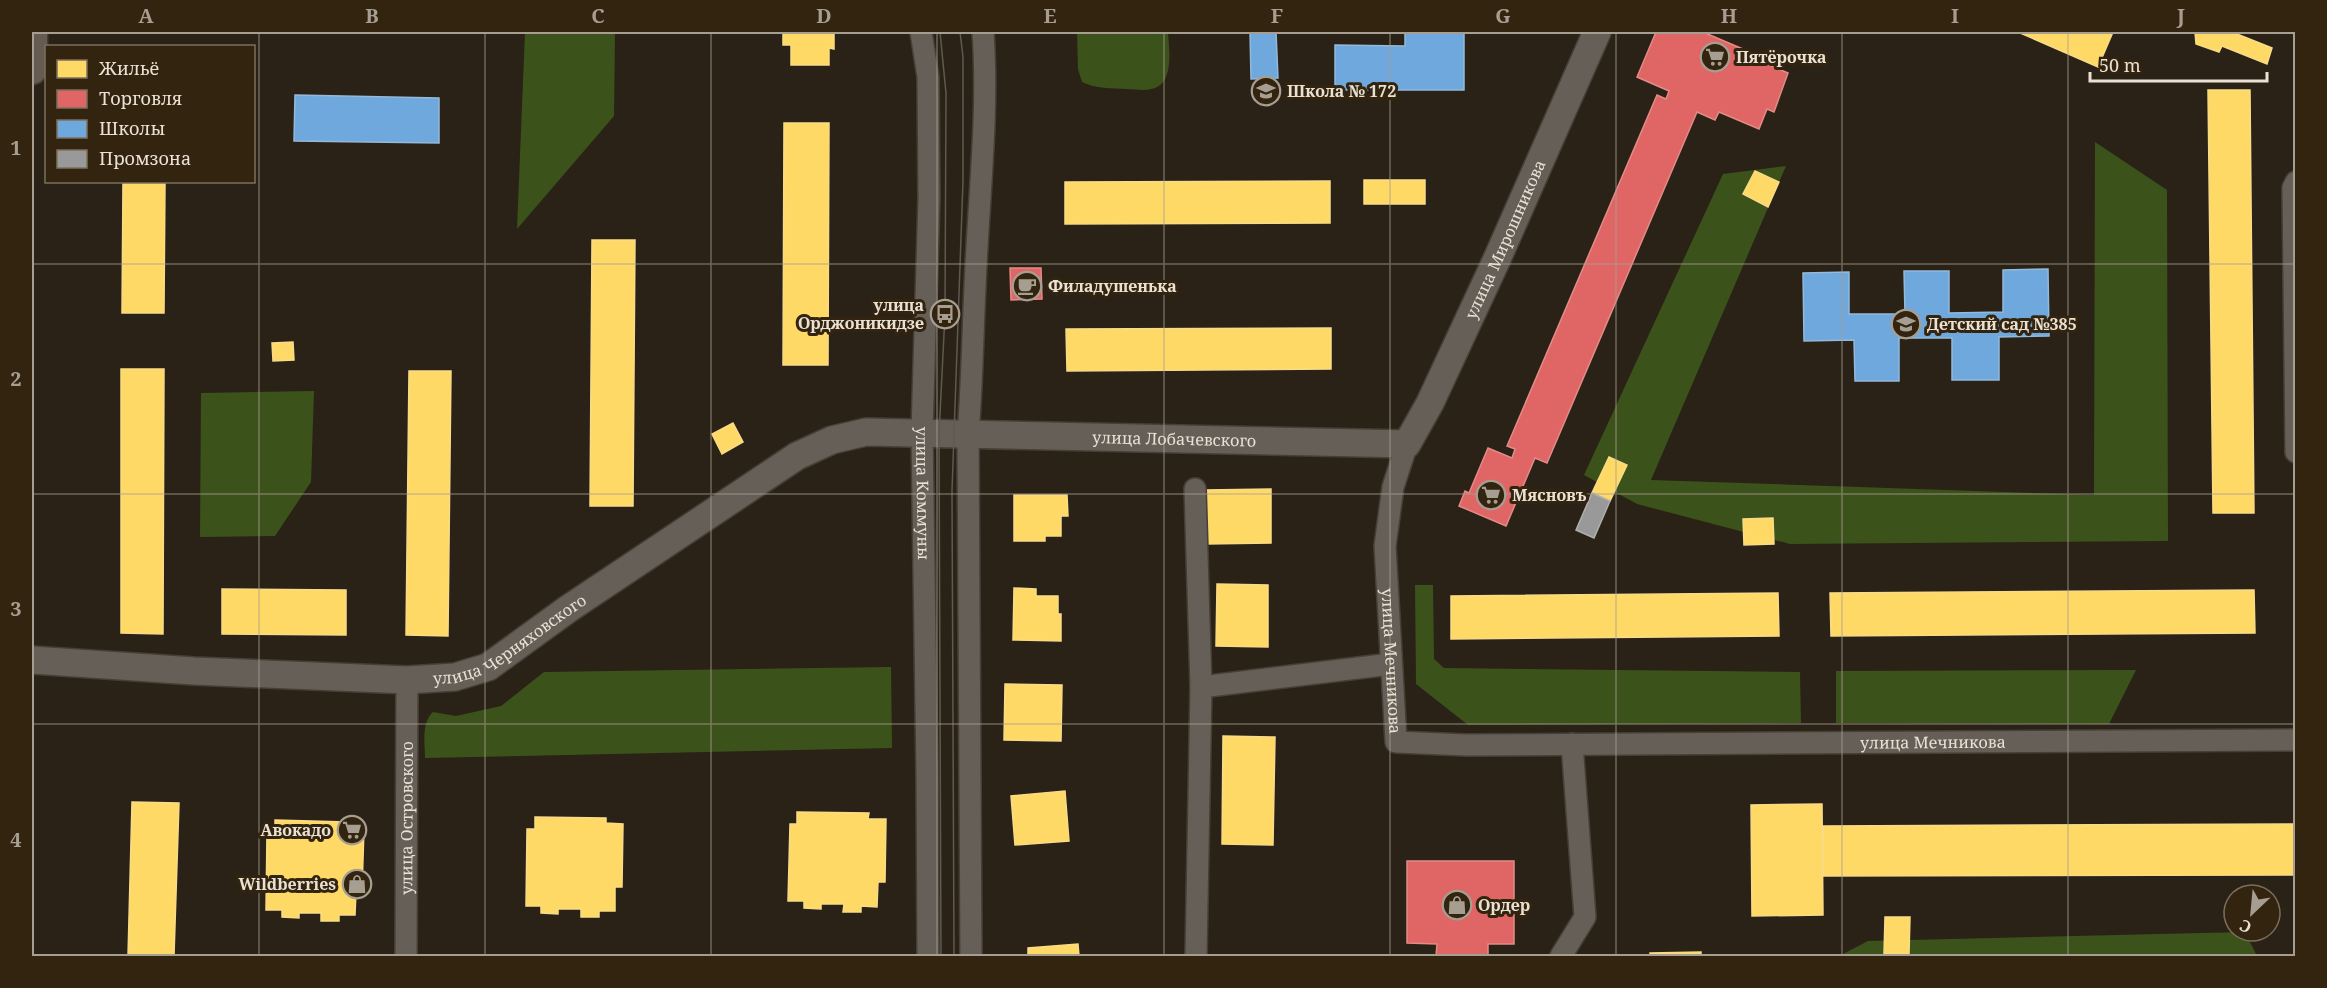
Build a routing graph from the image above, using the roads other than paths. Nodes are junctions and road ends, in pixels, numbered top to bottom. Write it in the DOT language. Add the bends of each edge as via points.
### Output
graph roads {
  1 [pos="32,32"];
  2 [pos="921,32"];
  3 [pos="983,32"];
  4 [pos="1597,32"];
  5 [pos="32,69"];
  6 [pos="2295,182"];
  7 [pos="930,433"];
  8 [pos="968,435"];
  9 [pos="1407,444"];
  10 [pos="2295,452"];
  11 [pos="1195,489"];
  12 [pos="32,660"];
  13 [pos="1391,664"];
  14 [pos="407,680"];
  15 [pos="1201,687"];
  16 [pos="2295,740"];
  17 [pos="1572,744"];
  18 [pos="406,957"];
  19 [pos="927,957"];
  20 [pos="971,957"];
  21 [pos="1196,957"];
  22 [pos="1561,957"];
  1 -- 5 [label="main road"];
  2 -- 7 [label="street, улица Коммуны" via="928,77"];
  3 -- 8 [label="street" via="986,79"];
  4 -- 9 [label="street, улица Мирошникова" via="1492,270"];
  6 -- 10 [label="street"];
  7 -- 8 [label="street, улица Лобачевского"];
  7 -- 14 [label="street, улица Черняховского" via="866,432 832,440 797,456 488,667 455,677"];
  7 -- 19 [label="street, улица Коммуны"];
  8 -- 9 [label="street, улица Лобачевского"];
  8 -- 20 [label="street"];
  9 -- 13 [label="street, улица Мечникова" via="1393,487 1385,546"];
  11 -- 15 [label="street"];
  12 -- 14 [label="street, улица Черняховского"];
  13 -- 15 [label="street"];
  13 -- 17 [label="street, улица Мечникова" via="1396,742"];
  14 -- 18 [label="street, улица Островского"];
  15 -- 21 [label="street"];
  16 -- 17 [label="street, улица Мечникова"];
  17 -- 22 [label="street" via="1585,916"];
}
